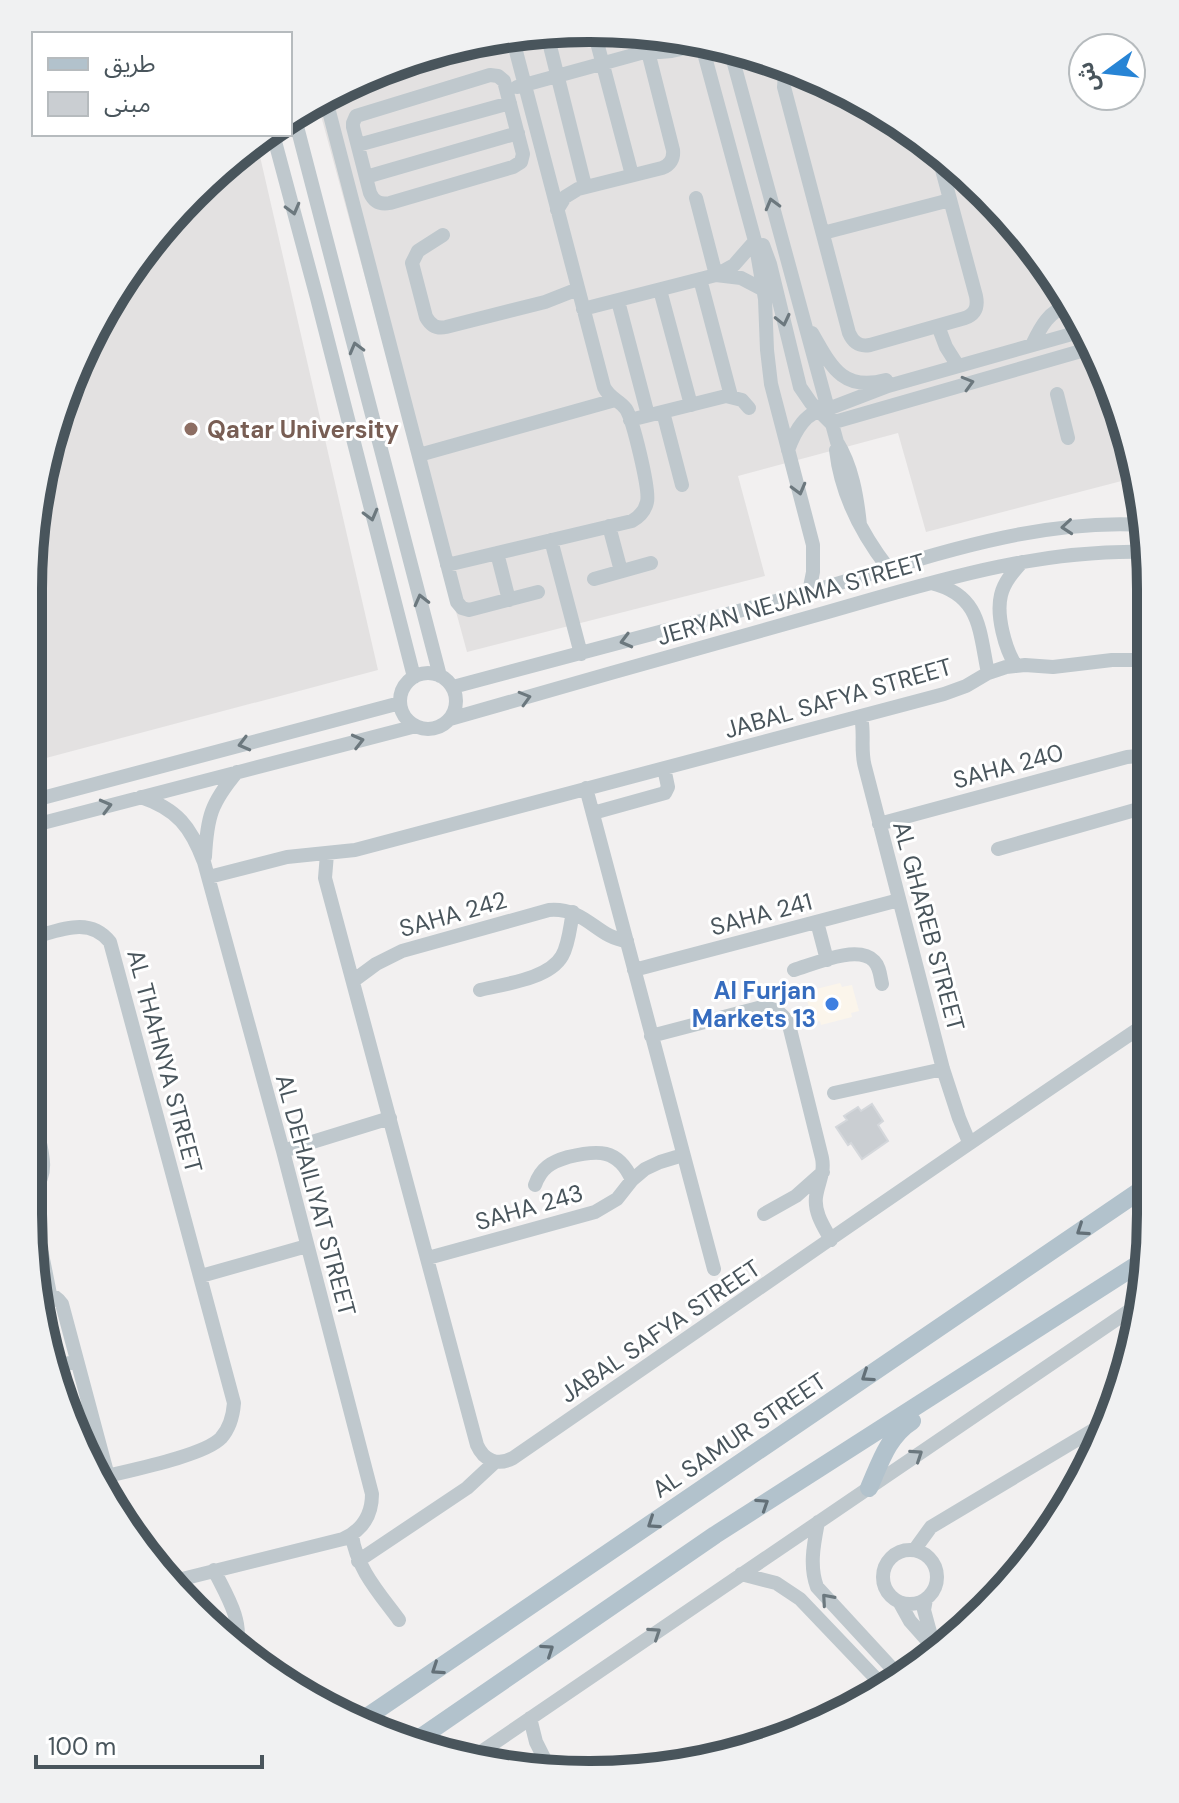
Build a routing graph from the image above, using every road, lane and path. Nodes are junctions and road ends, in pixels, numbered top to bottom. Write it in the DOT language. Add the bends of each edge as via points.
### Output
graph roads {
  1 [pos="597,42"];
  2 [pos="549,44"];
  3 [pos="647,45"];
  4 [pos="656,46"];
  5 [pos="515,48"];
  6 [pos="678,50"];
  7 [pos="648,51"];
  8 [pos="703,55"];
  9 [pos="733,62"];
  10 [pos="602,63"];
  11 [pos="557,75"];
  12 [pos="785,79"];
  13 [pos="525,85"];
  14 [pos="508,96"];
  15 [pos="328,108"];
  16 [pos="297,127"];
  17 [pos="518,133"];
  18 [pos="275,141"];
  19 [pos="358,145"];
  20 [pos="942,172"];
  21 [pos="632,175"];
  22 [pos="366,177"];
  23 [pos="585,186"];
  24 [pos="696,198"];
  25 [pos="950,200"];
  26 [pos="557,210"];
  27 [pos="749,220"];
  28 [pos="823,233"];
  29 [pos="443,235"];
  30 [pos="755,241"];
  31 [pos="716,275"];
  32 [pos="700,279"];
  33 [pos="578,289"];
  34 [pos="660,290"];
  35 [pos="764,290"];
  36 [pos="341,292"];
  37 [pos="317,298"];
  38 [pos="618,301"];
  39 [pos="1059,308"];
  40 [pos="583,309"];
  41 [pos="802,314"];
  42 [pos="938,326"];
  43 [pos="1074,333"];
  44 [pos="1032,345"];
  45 [pos="1082,350"];
  46 [pos="958,366"];
  47 [pos="934,373"];
  48 [pos="1057,394"];
  49 [pos="731,396"];
  50 [pos="615,400"];
  51 [pos="691,405"];
  52 [pos="749,408"];
  53 [pos="663,412"];
  54 [pos="826,414"];
  55 [pos="648,415"];
  56 [pos="630,420"];
  57 [pos="1068,438"];
  58 [pos="788,450"];
  59 [pos="419,455"];
  60 [pos="390,479"];
  61 [pos="682,485"];
  62 [pos="364,486"];
  63 [pos="1133,525"];
  64 [pos="609,526"];
  65 [pos="551,540"];
  66 [pos="1136,552"];
  67 [pos="497,553"];
  68 [pos="1022,562"];
  69 [pos="651,563"];
  70 [pos="447,565"];
  71 [pos="888,568"];
  72 [pos="621,571"];
  73 [pos="594,579"];
  74 [pos="931,583"];
  75 [pos="538,592"];
  76 [pos="809,592"];
  77 [pos="509,600"];
  78 [pos="581,654"];
  79 [pos="1137,660"];
  80 [pos="1016,666"];
  81 [pos="988,673"];
  82 [pos="440,676"];
  83 [pos="414,677"];
  84 [pos="453,687"];
  85 [pos="400,703"];
  86 [pos="861,717"];
  87 [pos="450,719"];
  88 [pos="416,726"];
  89 [pos="1137,756"];
  90 [pos="664,768"];
  91 [pos="237,772"];
  92 [pos="586,788"];
  93 [pos="141,797"];
  94 [pos="42,798"];
  95 [pos="1137,809"];
  96 [pos="593,813"];
  97 [pos="42,823"];
  98 [pos="879,824"];
  99 [pos="998,849"];
  100 [pos="327,854"];
  101 [pos="204,862"];
  102 [pos="209,877"];
  103 [pos="899,900"];
  104 [pos="573,912"];
  105 [pos="817,922"];
  106 [pos="42,935"];
  107 [pos="627,941"];
  108 [pos="827,960"];
  109 [pos="634,970"];
  110 [pos="794,970"];
  111 [pos="353,981"];
  112 [pos="882,984"];
  113 [pos="480,990"];
  114 [pos="1137,1030"];
  115 [pos="651,1036"];
  116 [pos="943,1069"];
  117 [pos="834,1093"];
  118 [pos="390,1118"];
  119 [pos="969,1142"];
  120 [pos="283,1151"];
  121 [pos="683,1155"];
  122 [pos="823,1172"];
  123 [pos="632,1180"];
  124 [pos="535,1185"];
  125 [pos="1137,1193"];
  126 [pos="764,1214"];
  127 [pos="831,1240"];
  128 [pos="307,1246"];
  129 [pos="428,1258"];
  130 [pos="1134,1267"];
  131 [pos="714,1269"];
  132 [pos="201,1276"];
  133 [pos="49,1296"];
  134 [pos="1127,1312"];
  135 [pos="1042,1326"];
  136 [pos="76,1362"];
  137 [pos="64,1364"];
  138 [pos="1092,1431"];
  139 [pos="98,1456"];
  140 [pos="495,1462"];
  141 [pos="109,1475"];
  142 [pos="869,1488"];
  143 [pos="818,1522"];
  144 [pos="352,1535"];
  145 [pos="922,1553"];
  146 [pos="358,1561"];
  147 [pos="214,1570"];
  148 [pos="741,1574"];
  149 [pos="182,1579"];
  150 [pos="926,1599"];
  151 [pos="900,1603"];
  152 [pos="399,1620"];
  153 [pos="848,1622"];
  154 [pos="239,1633"];
  155 [pos="834,1635"];
  156 [pos="932,1640"];
  157 [pos="929,1643"];
  158 [pos="893,1670"];
  159 [pos="877,1680"];
  160 [pos="370,1715"];
  161 [pos="530,1718"];
  162 [pos="424,1735"];
  163 [pos="484,1750"];
  164 [pos="544,1759"];
  1 -- 10 [label="street"];
  2 -- 11 [label="street"];
  3 -- 7 [label="street"];
  4 -- 7 [label="street"];
  5 -- 13 [label="street"];
  6 -- 7 [label="street"];
  7 -- 10 [label="street"];
  7 -- 21 [label="street" via="674,155 666,166"];
  8 -- 27 [label="street"];
  41 -- 9 [label="street, one-way"];
  10 -- 11 [label="street"];
  10 -- 21 [label="street"];
  11 -- 13 [label="street"];
  11 -- 23 [label="street"];
  12 -- 28 [label="street"];
  13 -- 14 [label="street"];
  13 -- 26 [label="street"];
  14 -- 17 [label="street"];
  14 -- 19 [label="street"];
  14 -- 19 [label="street" via="502,78 490,75 359,113 353,123"];
  15 -- 59 [label="street"];
  16 -- 36 [label="street"];
  17 -- 22 [label="street"];
  17 -- 22 [label="street" via="523,154 517,166 390,203 374,200"];
  18 -- 37 [label="street, one-way"];
  19 -- 22 [label="street"];
  20 -- 25 [label="street"];
  21 -- 23 [label="street"];
  23 -- 26 [label="street" via="565,197"];
  24 -- 31 [label="street"];
  25 -- 28 [label="street"];
  25 -- 42 [label="street" via="977,305 970,317"];
  26 -- 33 [label="street"];
  27 -- 30 [label="street"];
  27 -- 54 [label="street, one-way" via="770,264 796,378 805,396"];
  28 -- 42 [label="street" via="856,343 865,346"];
  29 -- 33 [label="street" via="418,251 412,263 426,317 437,327"];
  30 -- 31 [label="street" via="734,265"];
  30 -- 35 [label="street"];
  31 -- 32 [label="street"];
  31 -- 35 [label="street" via="741,278"];
  32 -- 34 [label="street"];
  32 -- 49 [label="street"];
  33 -- 40 [label="street"];
  34 -- 38 [label="street"];
  34 -- 51 [label="street"];
  35 -- 58 [label="street" via="768,367"];
  36 -- 37 [label="street"];
  60 -- 36 [label="street, one-way"];
  37 -- 62 [label="street"];
  38 -- 40 [label="street"];
  38 -- 55 [label="street"];
  39 -- 44 [label="street" via="1046,319"];
  40 -- 50 [label="street" via="604,387"];
  41 -- 47 [label="street" via="828,361 848,380 866,384"];
  41 -- 54 [label="street"];
  42 -- 46 [label="street"];
  43 -- 44 [label="street"];
  44 -- 46 [label="street"];
  54 -- 45 [label="street, one-way"];
  46 -- 47 [label="street"];
  47 -- 54 [label="street" via="888,386"];
  48 -- 57 [label="street"];
  49 -- 51 [label="street"];
  49 -- 52 [label="street"];
  50 -- 56 [label="street"];
  50 -- 59 [label="street"];
  51 -- 53 [label="street"];
  53 -- 55 [label="street"];
  53 -- 61 [label="street"];
  54 -- 58 [label="street" via="810,416"];
  54 -- 71 [label="street" via="849,504"];
  55 -- 56 [label="street"];
  56 -- 64 [label="street" via="648,500 637,518"];
  58 -- 76 [label="street, one-way" via="813,545"];
  59 -- 70 [label="street"];
  60 -- 62 [label="street"];
  82 -- 60 [label="street, one-way"];
  62 -- 83 [label="street, one-way"];
  63 -- 71 [label="street, JERYAN NEJAIMA STREET, one-way" via="1039,530"];
  64 -- 65 [label="street"];
  64 -- 72 [label="street"];
  65 -- 67 [label="street"];
  65 -- 78 [label="street"];
  66 -- 68 [label="street, JERYAN NEJAIMA STREET"];
  67 -- 70 [label="street"];
  67 -- 77 [label="street"];
  68 -- 74 [label="street, JERYAN NEJAIMA STREET"];
  68 -- 80 [label="street" via="1000,596 1006,645"];
  69 -- 72 [label="street"];
  70 -- 77 [label="street" via="462,608"];
  71 -- 76 [label="street, JERYAN NEJAIMA STREET"];
  72 -- 73 [label="street"];
  74 -- 81 [label="street, JABAL SAFYA STREET" via="953,590 972,607"];
  87 -- 74 [label="street, JERYAN NEJAIMA STREET, one-way"];
  75 -- 77 [label="street"];
  76 -- 78 [label="street, JERYAN NEJAIMA STREET, one-way"];
  78 -- 84 [label="street, JERYAN NEJAIMA STREET"];
  79 -- 80 [label="street, JABAL SAFYA STREET"];
  80 -- 81 [label="street, JABAL SAFYA STREET"];
  81 -- 86 [label="street, JABAL SAFYA STREET" via="955,691"];
  82 -- 83 [label="street"];
  82 -- 84 [label="street"];
  83 -- 85 [label="street" via="403,688"];
  84 -- 87 [label="street" via="456,704"];
  85 -- 88 [label="street"];
  85 -- 94 [label="street, one-way"];
  86 -- 90 [label="street, JABAL SAFYA STREET"];
  86 -- 98 [label="street, AL GHAREB STREET" via="862,758"];
  87 -- 88 [label="street" via="438,728"];
  91 -- 88 [label="street, one-way"];
  89 -- 98 [label="street, SAHA 240"];
  90 -- 92 [label="street, JABAL SAFYA STREET"];
  90 -- 96 [label="street" via="665,793"];
  91 -- 93 [label="street"];
  91 -- 101 [label="street, AL DEHAILIYAT STREET" via="211,811"];
  92 -- 96 [label="street"];
  92 -- 100 [label="street, JABAL SAFYA STREET"];
  97 -- 93 [label="street, one-way"];
  93 -- 101 [label="street, AL DEHAILIYAT STREET" via="182,820"];
  95 -- 99 [label="street"];
  96 -- 107 [label="street"];
  98 -- 103 [label="street, AL GHAREB STREET"];
  100 -- 102 [label="street, JABAL SAFYA STREET" via="287,857"];
  100 -- 111 [label="street" via="325,878"];
  101 -- 102 [label="street, AL DEHAILIYAT STREET"];
  102 -- 120 [label="street, AL DEHAILIYAT STREET"];
  103 -- 105 [label="street, SAHA 241"];
  103 -- 116 [label="street, AL GHAREB STREET"];
  104 -- 107 [label="street"];
  104 -- 111 [label="street, SAHA 242" via="549,910 416,946"];
  104 -- 113 [label="street" via="558,963 539,975"];
  105 -- 108 [label="street"];
  105 -- 109 [label="street, SAHA 241"];
  106 -- 132 [label="street, AL THAHNYA STREET" via="85,926 110,942"];
  107 -- 109 [label="street"];
  108 -- 110 [label="street"];
  108 -- 112 [label="street" via="865,954 877,966"];
  109 -- 115 [label="street"];
  111 -- 118 [label="street"];
  114 -- 119 [label="street, JABAL SAFYA STREET"];
  115 -- 121 [label="street"];
  115 -- 122 [label="street" via="762,1007 781,1014 789,1025"];
  116 -- 117 [label="street"];
  116 -- 119 [label="street, AL GHAREB STREET"];
  118 -- 120 [label="street"];
  118 -- 129 [label="street"];
  119 -- 127 [label="street, JABAL SAFYA STREET"];
  120 -- 128 [label="street, AL DEHAILIYAT STREET"];
  121 -- 123 [label="street, SAHA 243" via="653,1165"];
  121 -- 131 [label="street"];
  122 -- 126 [label="street"];
  122 -- 127 [label="street" via="816,1206"];
  123 -- 124 [label="street, SAHA 243" via="618,1159 593,1152 553,1162"];
  123 -- 129 [label="street, SAHA 243" via="617,1199 595,1212"];
  125 -- 160 [label="main road, AL SAMUR STREET, one-way"];
  127 -- 140 [label="street, JABAL SAFYA STREET" via="513,1458"];
  128 -- 132 [label="street"];
  128 -- 144 [label="street, AL DEHAILIYAT STREET" via="372,1494 368,1518"];
  129 -- 140 [label="street" via="477,1445"];
  130 -- 135 [label="main road"];
  132 -- 141 [label="street, AL THAHNYA STREET" via="232,1394 231,1422 206,1449"];
  133 -- 136 [label="street" via="62,1304"];
  142 -- 134 [label="street, one-way"];
  135 -- 142 [label="main road" via="1011,1356 904,1426"];
  162 -- 135 [label="main road, one-way" via="715,1535"];
  136 -- 137 [label="street"];
  136 -- 139 [label="street"];
  138 -- 145 [label="street" via="931,1527"];
  140 -- 146 [label="street, JABAL SAFYA STREET" via="467,1488"];
  142 -- 143 [label="street"];
  143 -- 148 [label="street"];
  153 -- 143 [label="street, one-way" via="813,1577"];
  144 -- 146 [label="street"];
  144 -- 147 [label="street"];
  145 -- 150 [label="street" via="937,1570 936,1586"];
  145 -- 151 [label="street" via="899,1551 886,1561 882,1577 887,1593"];
  146 -- 152 [label="street"];
  147 -- 149 [label="street"];
  147 -- 154 [label="street"];
  148 -- 155 [label="street" via="776,1583 800,1599"];
  161 -- 148 [label="street, one-way"];
  150 -- 151 [label="street"];
  150 -- 156 [label="street"];
  151 -- 157 [label="street"];
  153 -- 155 [label="street"];
  153 -- 158 [label="street"];
  155 -- 159 [label="street"];
  161 -- 163 [label="street"];
  161 -- 164 [label="street"];
}
